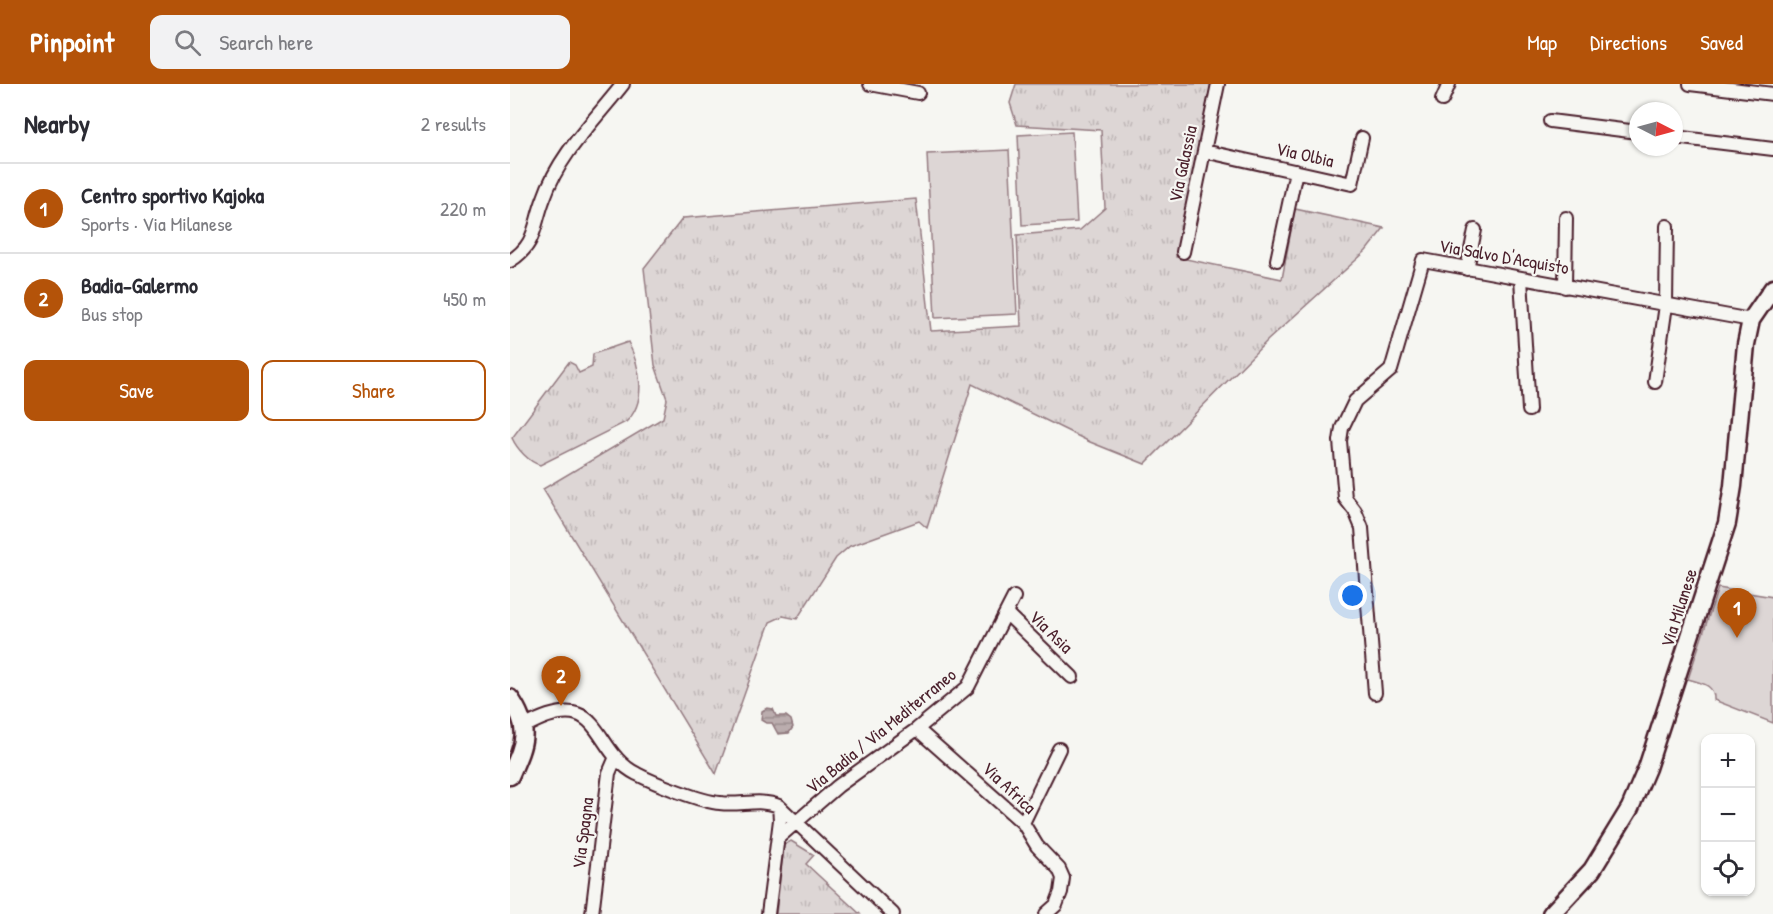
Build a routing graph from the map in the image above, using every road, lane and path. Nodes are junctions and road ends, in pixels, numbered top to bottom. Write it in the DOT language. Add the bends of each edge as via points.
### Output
graph roads {
  1 [pos="623,84"];
  2 [pos="870,84"];
  3 [pos="1218,84"];
  4 [pos="1449,84"];
  5 [pos="1690,84"];
  6 [pos="918,93"];
  7 [pos="1773,94"];
  8 [pos="1442,100"];
  9 [pos="1550,121"];
  10 [pos="1629,131"];
  11 [pos="1362,138"];
  12 [pos="1683,138"];
  13 [pos="1773,149"];
  14 [pos="1204,151"];
  15 [pos="1296,171"];
  16 [pos="1566,218"];
  17 [pos="1667,226"];
  18 [pos="1475,230"];
  19 [pos="1183,252"];
  20 [pos="1276,260"];
  21 [pos="510,261"];
  22 [pos="1467,269"];
  23 [pos="1521,279"];
  24 [pos="1565,286"];
  25 [pos="1773,288"];
  26 [pos="1666,305"];
  27 [pos="1751,320"];
  28 [pos="1655,382"];
  29 [pos="1529,410"];
  30 [pos="1014,597"];
  31 [pos="1005,612"];
  32 [pos="1072,677"];
  33 [pos="1375,693"];
  34 [pos="510,698"];
  35 [pos="524,727"];
  36 [pos="917,729"];
  37 [pos="1059,749"];
  38 [pos="616,757"];
  39 [pos="511,773"];
  40 [pos="778,806"];
  41 [pos="1023,823"];
  42 [pos="796,824"];
  43 [pos="778,838"];
  44 [pos="591,914"];
  45 [pos="768,914"];
  46 [pos="893,914"];
  47 [pos="1046,914"];
  48 [pos="1551,914"];
  1 -- 21 [label="street" via="561,162 545,195 529,246"];
  2 -- 6 [label="street"];
  3 -- 14 [label="street, Via Galassia"];
  4 -- 8 [label="street"];
  5 -- 7 [label="street"];
  9 -- 10 [label="street"];
  11 -- 15 [label="street, Via Olbia" via="1352,184"];
  12 -- 13 [label="street"];
  14 -- 15 [label="street, Via Olbia"];
  14 -- 19 [label="street, Via Galassia"];
  15 -- 20 [label="street"];
  16 -- 24 [label="street"];
  17 -- 26 [label="street"];
  18 -- 22 [label="street"];
  22 -- 23 [label="street, Via Salvo D'Acquisto"];
  22 -- 33 [label="street, Via Salvo D'Acquisto" via="1423,260 1391,370 1355,401 1342,428 1345,498 1362,528"];
  23 -- 24 [label="street, Via Salvo D'Acquisto"];
  23 -- 29 [label="street"];
  24 -- 26 [label="street, Via Salvo D'Acquisto"];
  25 -- 27 [label="street, Via Milanese"];
  26 -- 27 [label="street, Via Salvo D'Acquisto"];
  26 -- 28 [label="street"];
  27 -- 48 [label="street, Via Milanese" via="1726,523 1647,768 1611,842 1592,870"];
  30 -- 31 [label="street, Via Badia / Via Mediterraneo"];
  31 -- 32 [label="street, Via Asia"];
  31 -- 36 [label="street, Via Badia / Via Mediterraneo" via="968,687"];
  34 -- 35 [label="street"];
  35 -- 38 [label="street" via="552,716 580,716 594,724"];
  35 -- 39 [label="street" via="523,746"];
  36 -- 41 [label="street, Via Africa"];
  36 -- 42 [label="street, Via Badia / Via Mediterraneo" via="838,786"];
  37 -- 41 [label="street"];
  38 -- 40 [label="street" via="639,775 718,804 769,802"];
  38 -- 44 [label="street, Via Spagna" via="609,773"];
  40 -- 42 [label="street"];
  40 -- 43 [label="street"];
  41 -- 47 [label="street, Via Africa" via="1036,846 1053,861 1063,878 1058,901"];
  42 -- 43 [label="street, Via Badia / Via Mediterraneo"];
  42 -- 46 [label="street"];
  43 -- 45 [label="street"];
}
